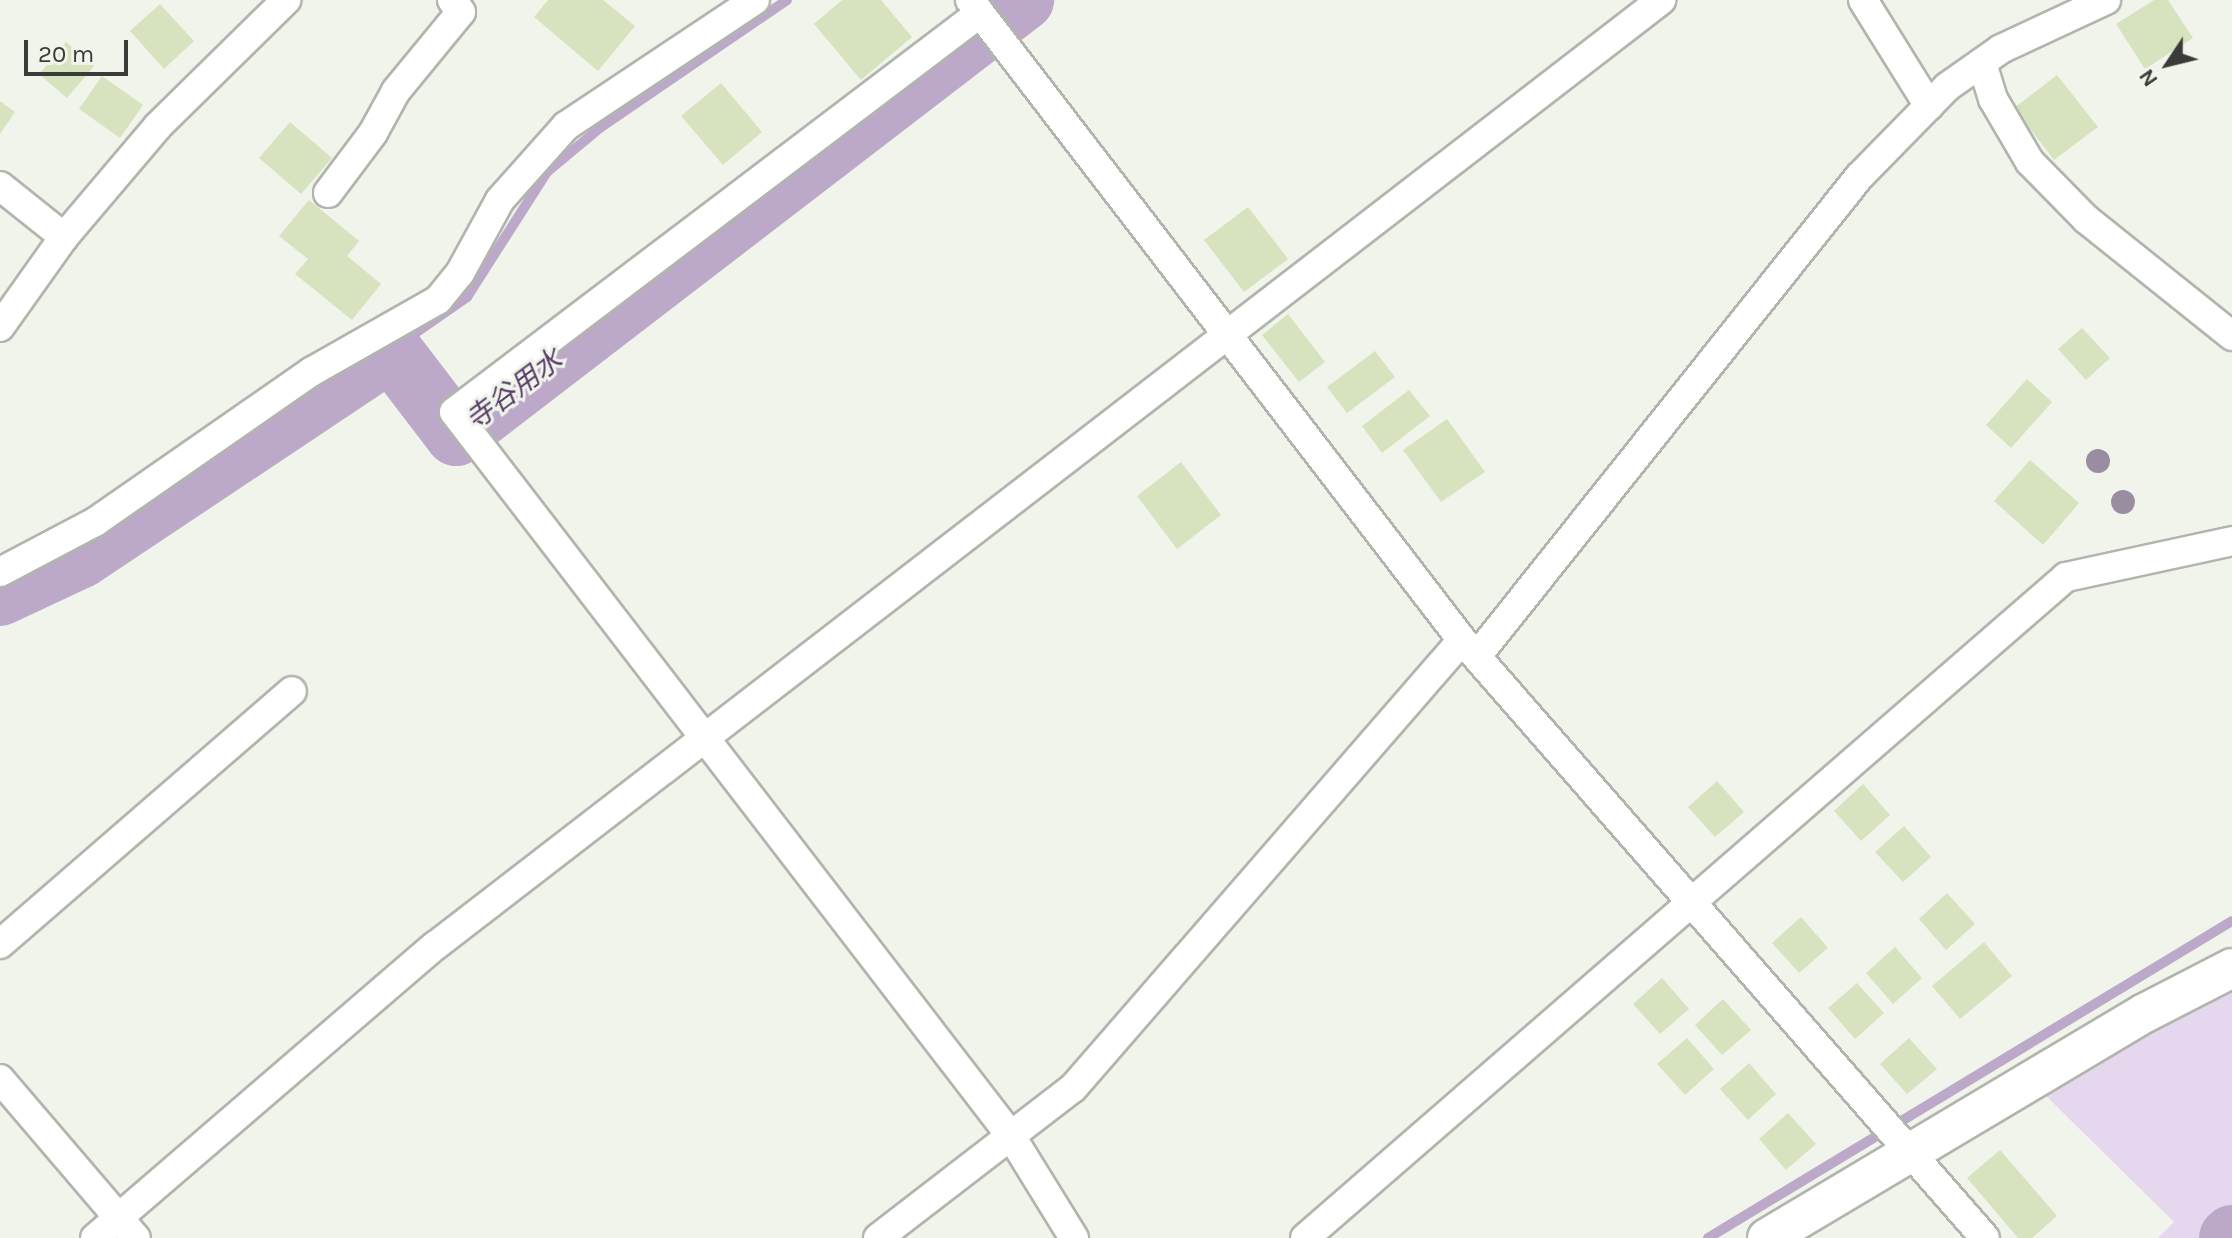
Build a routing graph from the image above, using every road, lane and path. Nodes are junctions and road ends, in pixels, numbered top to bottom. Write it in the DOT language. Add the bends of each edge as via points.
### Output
graph roads {
  1 [pos="286,0"];
  2 [pos="452,0"];
  3 [pos="755,0"];
  4 [pos="1661,0"];
  5 [pos="1863,0"];
  6 [pos="2106,0"];
  7 [pos="975,6"];
  8 [pos="1982,63"];
  9 [pos="1929,106"];
  10 [pos="0,186"];
  11 [pos="328,193"];
  12 [pos="64,237"];
  13 [pos="0,327"];
  14 [pos="1227,334"];
  15 [pos="2232,336"];
  16 [pos="2232,541"];
  17 [pos="0,572"];
  18 [pos="1469,648"];
  19 [pos="292,691"];
  20 [pos="703,737"];
  21 [pos="1694,903"];
  22 [pos="0,944"];
  23 [pos="2232,968"];
  24 [pos="0,1079"];
  25 [pos="1011,1136"];
  26 [pos="1907,1153"];
  27 [pos="127,1228"];
  28 [pos="95,1238"];
  29 [pos="878,1238"];
  30 [pos="1074,1238"];
  31 [pos="1305,1238"];
  32 [pos="1767,1238"];
  33 [pos="1985,1238"];
  1 -- 12 [label="street" via="158,126"];
  2 -- 11 [label="street" via="461,12 396,91 373,133"];
  3 -- 17 [label="street" via="566,126 500,200 460,273 438,300 311,372 95,522"];
  4 -- 14 [label="street"];
  5 -- 9 [label="street"];
  6 -- 8 [label="street"];
  7 -- 14 [label="street"];
  7 -- 20 [label="street" via="454,412"];
  8 -- 9 [label="street"];
  8 -- 15 [label="street" via="1993,99 2030,162 2086,219"];
  9 -- 18 [label="street" via="1859,177"];
  10 -- 12 [label="street"];
  12 -- 13 [label="street"];
  14 -- 18 [label="street"];
  14 -- 20 [label="street"];
  16 -- 21 [label="street" via="2066,577"];
  18 -- 21 [label="street"];
  18 -- 25 [label="street" via="1073,1088"];
  19 -- 22 [label="street"];
  20 -- 25 [label="street"];
  20 -- 27 [label="street" via="435,946"];
  21 -- 26 [label="street"];
  21 -- 31 [label="street"];
  23 -- 26 [label="street"];
  24 -- 27 [label="street"];
  25 -- 29 [label="street"];
  25 -- 30 [label="street"];
  26 -- 32 [label="street"];
  26 -- 33 [label="street"];
  27 -- 28 [label="street"];
}
